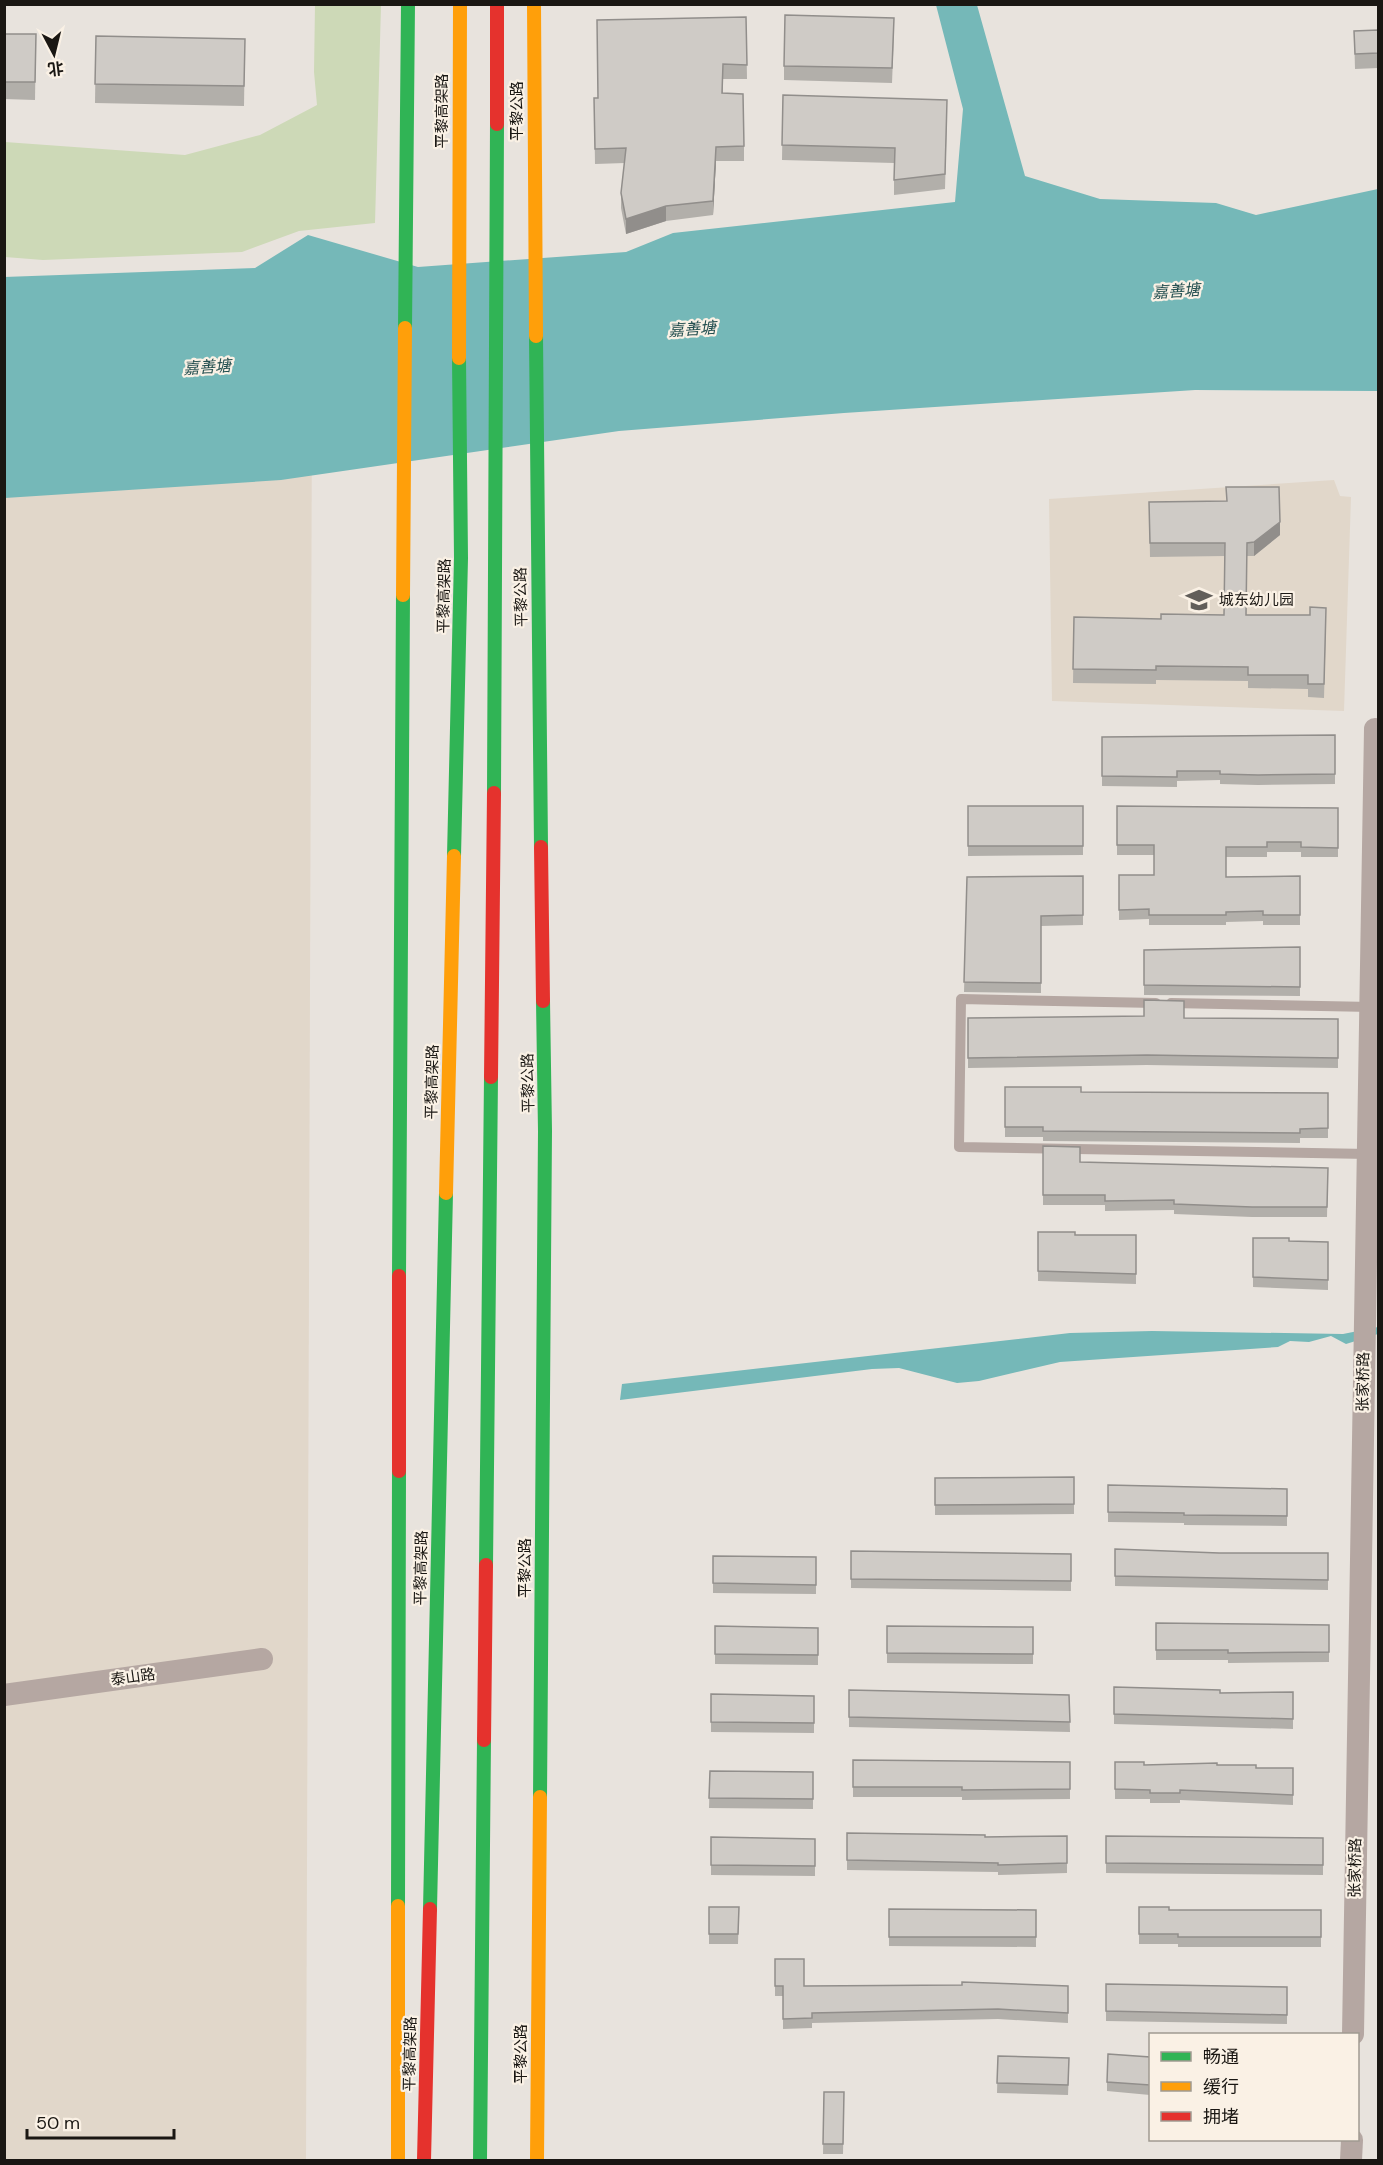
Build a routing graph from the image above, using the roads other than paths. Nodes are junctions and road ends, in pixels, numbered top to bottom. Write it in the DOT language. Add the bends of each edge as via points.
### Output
graph roads {
  1 [pos="408,4"];
  2 [pos="459,4"];
  3 [pos="497,4"];
  4 [pos="534,4"];
  5 [pos="1375,729"];
  6 [pos="1374,1007"];
  7 [pos="1373,1154"];
  8 [pos="1371,1378"];
  9 [pos="262,1659"];
  10 [pos="4,1695"];
  11 [pos="1353,2033"];
  12 [pos="1352,2141"];
  13 [pos="398,2160"];
  14 [pos="424,2160"];
  15 [pos="480,2160"];
  16 [pos="537,2160"];
  17 [pos="1352,2160"];
  1 -- 13 [label="main road" via="399,1141"];
  2 -- 14 [label="main road, 平黎高架路" via="461,558"];
  3 -- 15 [label="main road" via="496,558"];
  4 -- 16 [label="main road, 平黎公路" via="545,1131"];
  5 -- 6 [label="street, 张家桥路"];
  6 -- 7 [label="street, 张家桥路"];
  6 -- 7 [label="lane" via="961,999 959,1147"];
  7 -- 8 [label="street, 张家桥路"];
  8 -- 11 [label="street, 张家桥路"];
  9 -- 10 [label="street, 泰山路"];
  12 -- 17 [label="street"];
}
